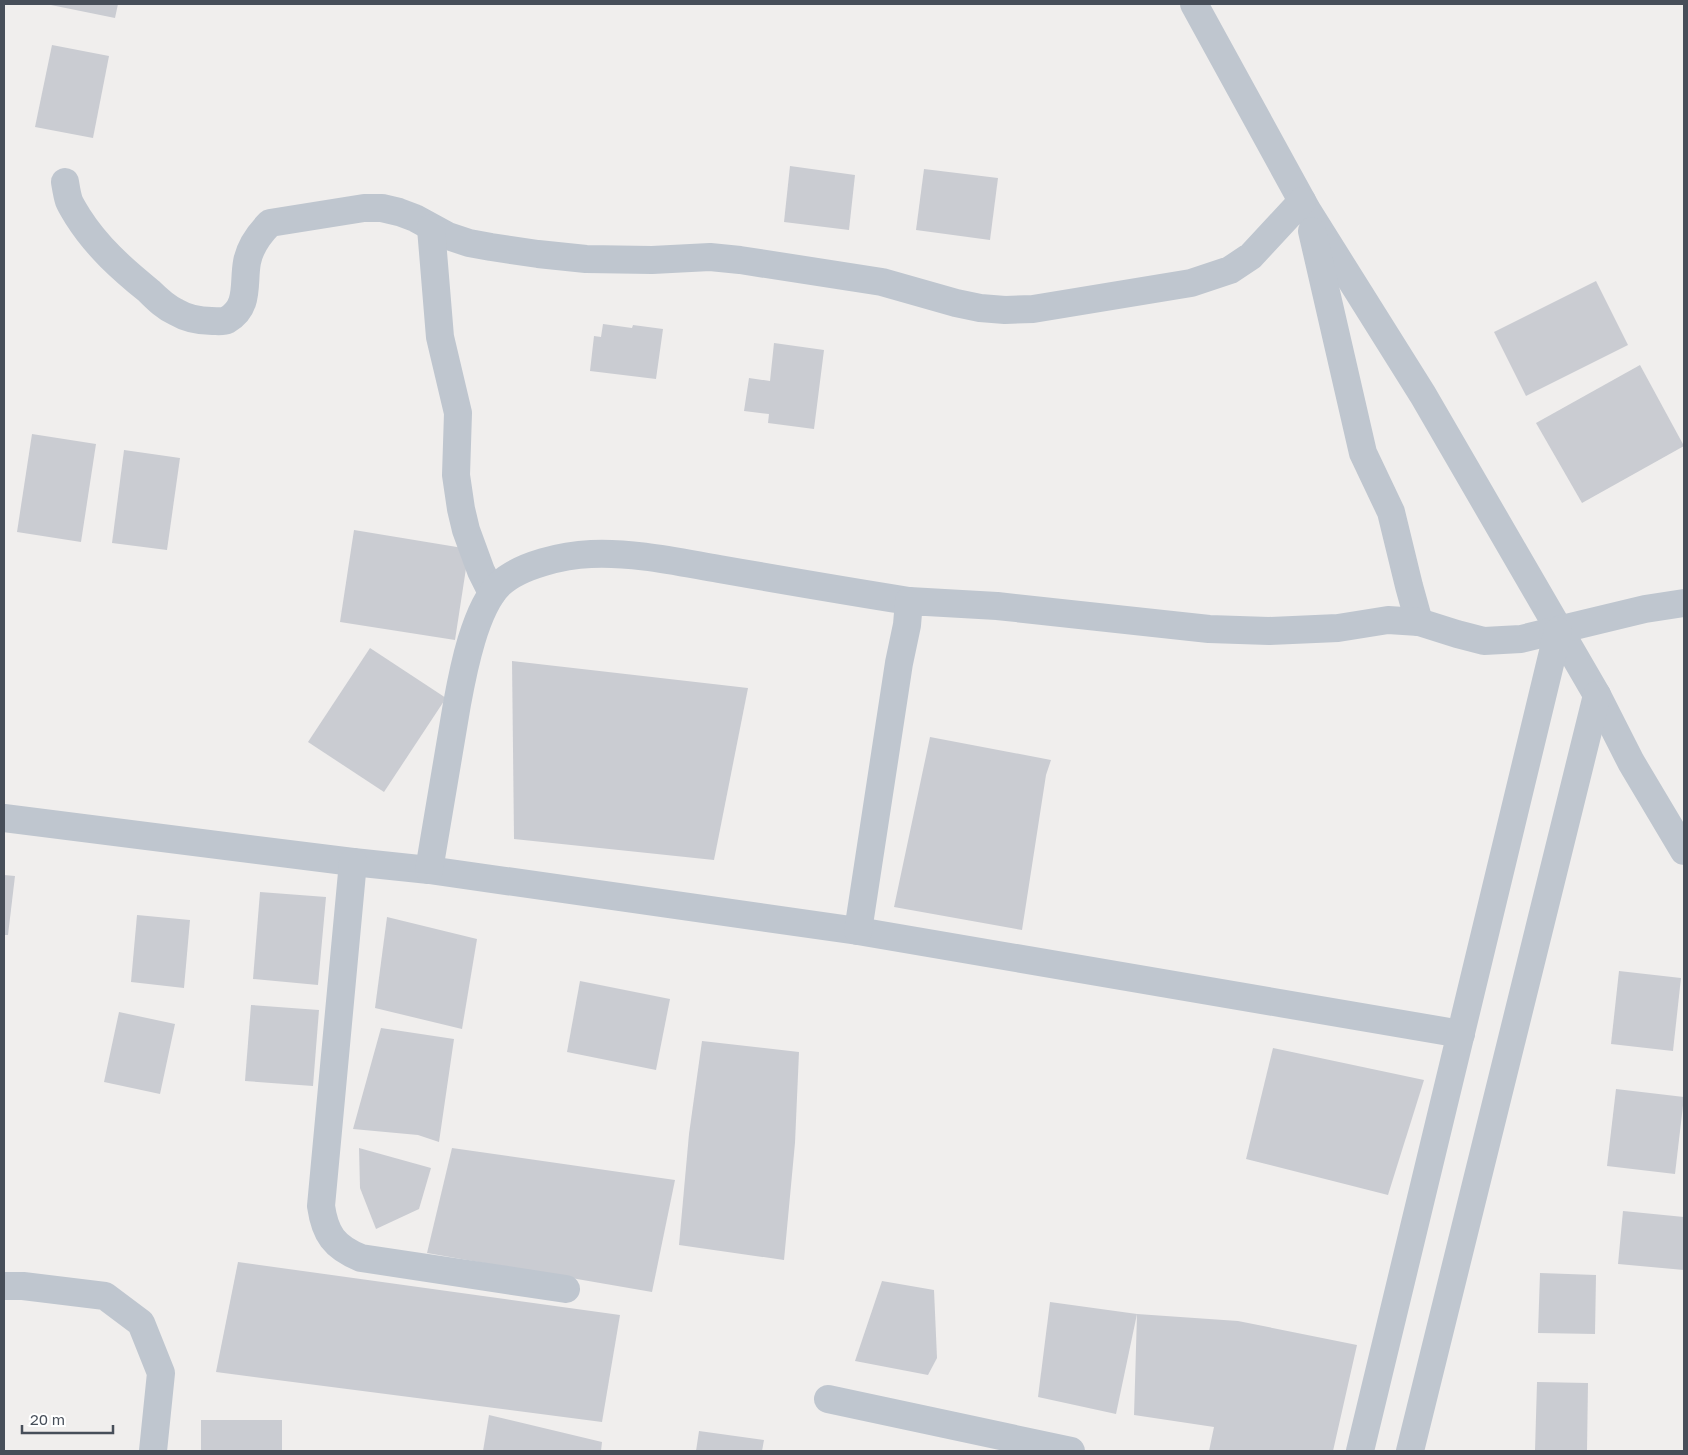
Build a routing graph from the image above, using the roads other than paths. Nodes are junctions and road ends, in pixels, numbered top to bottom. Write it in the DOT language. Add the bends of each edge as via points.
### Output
graph roads {
  1 [pos="1194,4"];
  2 [pos="65,182"];
  3 [pos="1304,206"];
  4 [pos="431,228"];
  5 [pos="492,593"];
  6 [pos="909,601"];
  7 [pos="1684,603"];
  8 [pos="1419,622"];
  9 [pos="1558,631"];
  10 [pos="1596,695"];
  11 [pos="4,818"];
  12 [pos="1684,852"];
  13 [pos="353,862"];
  14 [pos="429,870"];
  15 [pos="858,931"];
  16 [pos="1461,1034"];
  17 [pos="4,1286"];
  18 [pos="566,1290"];
  19 [pos="828,1399"];
  20 [pos="153,1451"];
  21 [pos="1071,1451"];
  22 [pos="1360,1451"];
  23 [pos="1410,1451"];
  1 -- 3 [label="street"];
  2 -- 4 [label="street" via="69,201 99,245 162,303 193,319 226,321 235,314 245,292 247,262 253,245 270,223 382,208 415,218"];
  3 -- 4 [label="street" via="1251,256 1219,275 1191,283 1033,309 1004,310 956,303 882,282 740,260 710,257 619,260 538,254 469,243"];
  3 -- 8 [label="street" via="1363,453 1391,512"];
  3 -- 9 [label="street" via="1423,395"];
  4 -- 5 [label="street" via="440,337 458,413 456,474 461,509 466,530"];
  5 -- 6 [label="street" via="516,572 556,559 592,554 648,557"];
  5 -- 14 [label="street" via="480,613 462,678"];
  6 -- 8 [label="street" via="996,606 1209,629 1269,631 1338,628 1388,620"];
  6 -- 15 [label="street"];
  7 -- 9 [label="street" via="1645,609"];
  8 -- 9 [label="street" via="1484,641 1521,639"];
  9 -- 10 [label="street"];
  9 -- 16 [label="street"];
  10 -- 12 [label="street"];
  10 -- 23 [label="street"];
  11 -- 13 [label="street"];
  13 -- 14 [label="street"];
  13 -- 18 [label="street" via="321,1206 323,1223 335,1242 346,1252 361,1258"];
  14 -- 15 [label="street"];
  15 -- 16 [label="street"];
  16 -- 22 [label="street"];
  17 -- 20 [label="street" via="105,1296 141,1323 161,1373"];
  19 -- 21 [label="street"];
}
